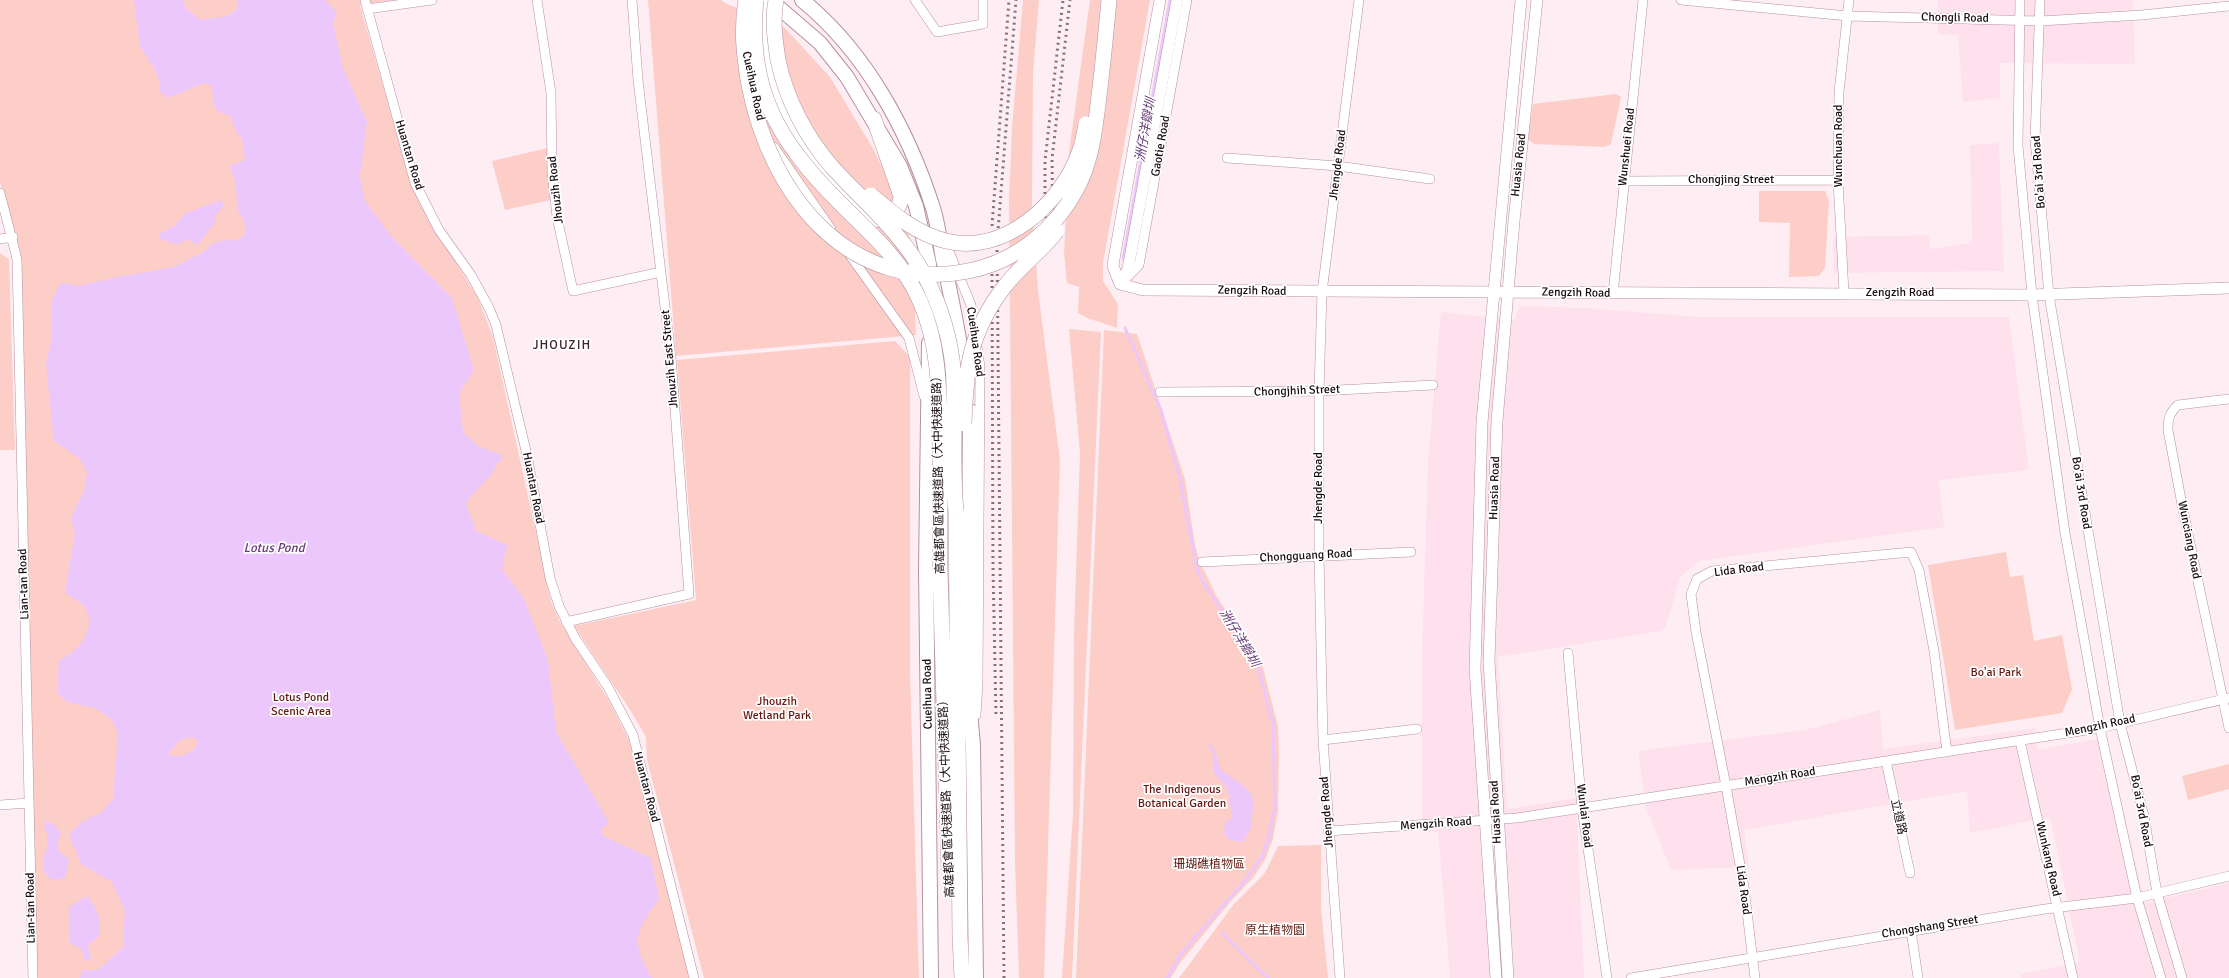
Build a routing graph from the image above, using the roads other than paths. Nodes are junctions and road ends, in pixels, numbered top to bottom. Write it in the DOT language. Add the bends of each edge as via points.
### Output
graph roads {
  1 [pos="432,0"];
  2 [pos="537,0"];
  3 [pos="632,0"];
  4 [pos="738,0"];
  5 [pos="742,0"];
  6 [pos="746,0"];
  7 [pos="756,0"];
  8 [pos="761,0"];
  9 [pos="767,0"];
  10 [pos="770,0"];
  11 [pos="776,0"];
  12 [pos="802,0"];
  13 [pos="915,0"];
  14 [pos="983,0"];
  15 [pos="1102,0"];
  16 [pos="1109,0"];
  17 [pos="1118,0"];
  18 [pos="1160,0"];
  19 [pos="1177,0"];
  20 [pos="1187,0"];
  21 [pos="1359,0"];
  22 [pos="1521,0"];
  23 [pos="1536,0"];
  24 [pos="1643,0"];
  25 [pos="1681,0"];
  26 [pos="1849,0"];
  27 [pos="2020,0"];
  28 [pos="2040,0"];
  29 [pos="366,5"];
  30 [pos="2229,6"];
  31 [pos="1848,16"];
  32 [pos="2019,20"];
  33 [pos="2040,21"];
  34 [pos="874,119"];
  35 [pos="817,145"];
  36 [pos="1227,158"];
  37 [pos="1338,166"];
  38 [pos="1430,179"];
  39 [pos="1838,180"];
  40 [pos="1623,181"];
  41 [pos="0,193"];
  42 [pos="13,238"];
  43 [pos="0,239"];
  44 [pos="661,272"];
  45 [pos="1120,284"];
  46 [pos="2229,288"];
  47 [pos="1322,292"];
  48 [pos="1493,292"];
  49 [pos="1508,292"];
  50 [pos="1844,293"];
  51 [pos="1613,294"];
  52 [pos="2032,295"];
  53 [pos="2049,295"];
  54 [pos="1434,384"];
  55 [pos="1319,391"];
  56 [pos="1160,392"];
  57 [pos="2229,399"];
  58 [pos="927,411"];
  59 [pos="1480,501"];
  60 [pos="1495,501"];
  61 [pos="956,511"];
  62 [pos="1411,552"];
  63 [pos="1319,556"];
  64 [pos="1202,562"];
  65 [pos="566,622"];
  66 [pos="1568,652"];
  67 [pos="2226,699"];
  68 [pos="2120,723"];
  69 [pos="2100,728"];
  70 [pos="2229,728"];
  71 [pos="1417,729"];
  72 [pos="1323,740"];
  73 [pos="2020,741"];
  74 [pos="1947,752"];
  75 [pos="1886,761"];
  76 [pos="1726,786"];
  77 [pos="29,803"];
  78 [pos="0,805"];
  79 [pos="1582,808"];
  80 [pos="1497,820"];
  81 [pos="1484,821"];
  82 [pos="1328,832"];
  83 [pos="1910,873"];
  84 [pos="2229,876"];
  85 [pos="2158,893"];
  86 [pos="2137,898"];
  87 [pos="2059,906"];
  88 [pos="1911,930"];
  89 [pos="1752,957"];
  90 [pos="33,978"];
  91 [pos="694,978"];
  92 [pos="931,978"];
  93 [pos="952,978"];
  94 [pos="962,978"];
  95 [pos="976,978"];
  96 [pos="1340,978"];
  97 [pos="1496,978"];
  98 [pos="1508,978"];
  99 [pos="1607,978"];
  100 [pos="1631,978"];
  101 [pos="1755,978"];
  102 [pos="1918,978"];
  103 [pos="2073,978"];
  104 [pos="2161,978"];
  105 [pos="2182,978"];
  1 -- 29 [label="street"];
  2 -- 44 [label="street, Jhouzih Road" via="551,93 552,171 557,217 573,291"];
  3 -- 44 [label="street, Jhouzih East Street" via="638,80"];
  4 -- 58 [label="street, Cueihua Road" via="749,79 761,124 792,174 909,338"];
  5 -- 8 [label="street" via="753,4"];
  6 -- 16 [label="highway, bridge" via="742,23 745,61 754,108 767,148 786,186 810,218 840,244 865,259 918,275 964,272 1002,260 1030,244 1048,228 1065,207 1081,180 1092,146"];
  7 -- 93 [label="highway, 高雄都會區快速道路（大中快速道路）, bridge" via="756,62 772,115 799,159 876,239 907,276 922,307 936,354 939,389 940,570"];
  9 -- 34 [label="highway" via="766,40 770,73 788,120 799,141 820,170 856,206 871,218 882,220 893,213 901,202 901,196"];
  10 -- 34 [label="main road, Cueihua Road" via="820,43 847,77"];
  11 -- 35 [label="highway, 高雄都會區快速道路（大中快速道路）, bridge" via="775,41 781,72 790,100"];
  12 -- 95 [label="main road, Cueihua Road" via="830,26 869,74 915,156 934,210 970,402 968,689 973,745"];
  13 -- 14 [label="street" via="938,32 983,24"];
  15 -- 35 [label="highway, bridge" via="1092,95 1079,153 1062,185 1047,205 1032,219 1004,235 977,243 961,243 929,235 885,207"];
  17 -- 61 [label="highway, bridge" via="1100,147 1092,175 1052,238 996,298 983,317 970,350 965,384 961,482"];
  18 -- 45 [label="street" via="1113,266"];
  19 -- 45 [label="street, Gaotie Road" via="1128,269"];
  20 -- 45 [label="street, Gaotie Road" via="1139,265"];
  21 -- 37 [label="street, Jhengde Road"];
  22 -- 48 [label="street, Huasia Road"];
  23 -- 49 [label="street, Huasia Road"];
  24 -- 40 [label="street, Wunshuei Road"];
  25 -- 31 [label="street, Chongli Road"];
  26 -- 31 [label="street, Wunchuan Road"];
  27 -- 32 [label="street, Bo'ai 3rd Road"];
  28 -- 33 [label="street, Bo'ai 3rd Road"];
  29 -- 65 [label="street, Huantan Road" via="415,183 439,230 471,275 496,325 527,455 550,578"];
  30 -- 33 [label="street, Chongli Road" via="2142,15"];
  31 -- 32 [label="street, Chongli Road"];
  31 -- 39 [label="street, Wunchuan Road" via="1839,92"];
  32 -- 33 [label="street, Chongli Road"];
  32 -- 52 [label="street, Bo'ai 3rd Road" via="2018,146"];
  33 -- 53 [label="street, Bo'ai 3rd Road" via="2035,140"];
  34 -- 58 [label="main road, Cueihua Road" via="900,166 916,206 929,264"];
  35 -- 61 [label="highway, 高雄都會區快速道路（大中快速道路）, bridge" via="831,165 892,229 915,258 931,288 946,330 954,385 953,479"];
  36 -- 37 [label="street"];
  37 -- 38 [label="street"];
  37 -- 47 [label="street, Jhengde Road"];
  39 -- 40 [label="street, Chongjing Street"];
  39 -- 50 [label="street, Wunchuan Road"];
  40 -- 51 [label="street, Wunshuei Road"];
  41 -- 42 [label="street, Lian-tan Road"];
  42 -- 43 [label="street"];
  42 -- 77 [label="street, Lian-tan Road" via="17,259"];
  44 -- 65 [label="street, Jhouzih East Street" via="671,357 689,594"];
  45 -- 47 [label="street, Zengzih Road" via="1143,290"];
  46 -- 53 [label="street"];
  47 -- 48 [label="street, Zengzih Road"];
  47 -- 55 [label="street, Jhengde Road"];
  48 -- 49 [label="street, Zengzih Road"];
  48 -- 59 [label="street, Huasia Road" via="1482,422"];
  49 -- 51 [label="street, Zengzih Road"];
  49 -- 60 [label="street, Huasia Road" via="1497,421"];
  50 -- 51 [label="street, Zengzih Road"];
  50 -- 52 [label="street, Zengzih Road"];
  52 -- 53 [label="street, Zengzih Road"];
  52 -- 69 [label="street, Bo'ai 3rd Road" via="2065,533"];
  53 -- 68 [label="street, Bo'ai 3rd Road"];
  54 -- 55 [label="street, Chongjhih Street"];
  55 -- 56 [label="street, Chongjhih Street"];
  55 -- 63 [label="street, Jhengde Road"];
  57 -- 67 [label="street, Wunciang Road" via="2178,405 2168,418 2183,510"];
  58 -- 92 [label="main road, Cueihua Road" via="926,569"];
  59 -- 60 [label="street"];
  59 -- 81 [label="street, Huasia Road" via="1475,669"];
  60 -- 80 [label="street, Huasia Road" via="1489,668"];
  61 -- 94 [label="highway, 高雄都會區快速道路（大中快速道路）"];
  62 -- 63 [label="street, Chongguang Road"];
  63 -- 64 [label="street, Chongguang Road"];
  63 -- 72 [label="street, Jhengde Road"];
  65 -- 91 [label="street, Huantan Road" via="608,687 632,735"];
  66 -- 79 [label="street, Wunlai Road"];
  67 -- 68 [label="street, Mengzih Road"];
  67 -- 70 [label="street, Wunciang Road"];
  68 -- 69 [label="street, Mengzih Road"];
  68 -- 85 [label="street, Bo'ai 3rd Road" via="2144,816"];
  69 -- 73 [label="street, Mengzih Road"];
  69 -- 86 [label="street, Bo'ai 3rd Road"];
  71 -- 72 [label="street"];
  72 -- 82 [label="street, Jhengde Road"];
  73 -- 74 [label="street, Mengzih Road"];
  73 -- 87 [label="street, Wunkang Road"];
  74 -- 75 [label="street, Mengzih Road"];
  74 -- 76 [label="street, Lida Road" via="1934,651 1919,570 1911,552 1712,571 1697,579 1691,594"];
  75 -- 76 [label="street, Mengzih Road"];
  75 -- 83 [label="street, 立道路"];
  76 -- 79 [label="street, Mengzih Road"];
  76 -- 89 [label="street, Lida Road" via="1744,887"];
  77 -- 78 [label="street"];
  77 -- 90 [label="street, Lian-tan Road"];
  79 -- 80 [label="street, Mengzih Road"];
  79 -- 99 [label="street, Wunlai Road"];
  80 -- 81 [label="street, Mengzih Road"];
  80 -- 98 [label="street, Huasia Road"];
  81 -- 82 [label="street, Mengzih Road"];
  81 -- 97 [label="street, Huasia Road"];
  82 -- 96 [label="street, Jhengde Road"];
  84 -- 85 [label="street, Chongshang Street"];
  85 -- 86 [label="street, Chongshang Street"];
  85 -- 105 [label="street, Bo'ai 3rd Road"];
  86 -- 87 [label="street, Chongshang Street"];
  86 -- 104 [label="street, Bo'ai 3rd Road"];
  87 -- 88 [label="street, Chongshang Street"];
  87 -- 103 [label="street, Wunkang Road"];
  88 -- 89 [label="street, Chongshang Street"];
  88 -- 102 [label="street"];
  89 -- 100 [label="street, Chongshang Street"];
  89 -- 101 [label="street, Lida Road"];
}
